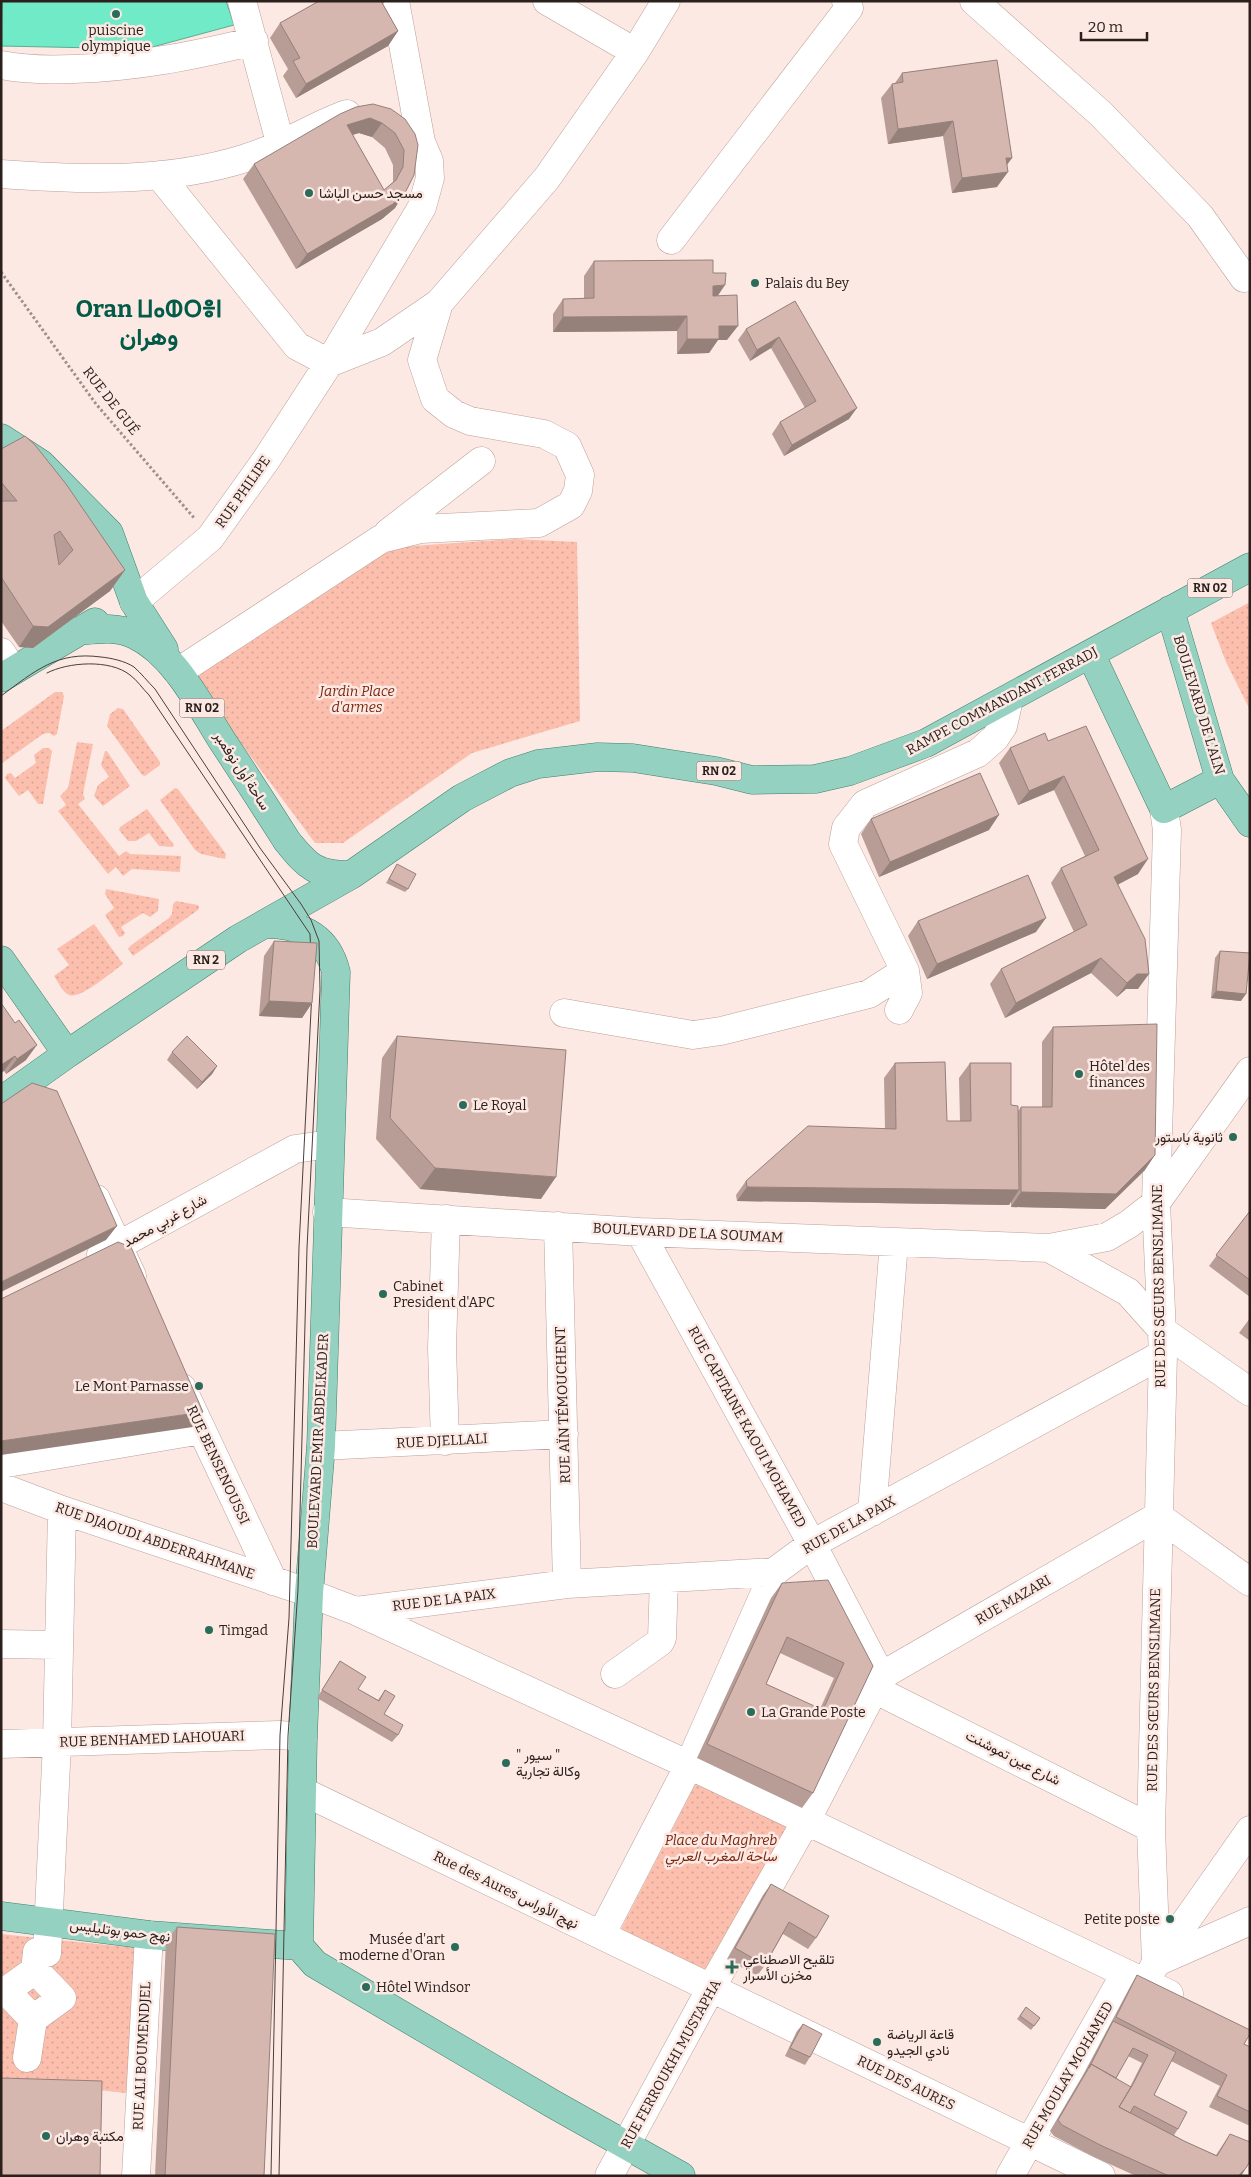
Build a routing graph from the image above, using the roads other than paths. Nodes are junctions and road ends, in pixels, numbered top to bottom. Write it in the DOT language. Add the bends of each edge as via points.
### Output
graph roads {
  1 [pos="242,1"];
  2 [pos="395,1"];
  3 [pos="547,1"];
  4 [pos="666,1"];
  5 [pos="846,1"];
  6 [pos="974,1"];
  7 [pos="254,41"];
  8 [pos="635,52"];
  9 [pos="1,65"];
  10 [pos="421,142"];
  11 [pos="281,146"];
  12 [pos="1,174"];
  13 [pos="159,175"];
  14 [pos="672,240"];
  15 [pos="1244,278"];
  16 [pos="439,303"];
  17 [pos="329,362"];
  18 [pos="5,445"];
  19 [pos="481,461"];
  20 [pos="381,539"];
  21 [pos="1250,567"];
  22 [pos="134,602"];
  23 [pos="1170,610"];
  24 [pos="79,631"];
  25 [pos="1091,655"];
  26 [pos="5,667"];
  27 [pos="178,672"];
  28 [pos="1009,699"];
  29 [pos="1220,780"];
  30 [pos="1164,809"];
  31 [pos="1250,823"];
  32 [pos="351,875"];
  33 [pos="264,924"];
  34 [pos="1,960"];
  35 [pos="905,971"];
  36 [pos="898,1010"];
  37 [pos="564,1013"];
  38 [pos="67,1054"];
  39 [pos="1250,1071"];
  40 [pos="1,1101"];
  41 [pos="330,1144"];
  42 [pos="85,1174"];
  43 [pos="1156,1204"];
  44 [pos="327,1212"];
  45 [pos="446,1219"];
  46 [pos="558,1226"];
  47 [pos="640,1232"];
  48 [pos="894,1243"];
  49 [pos="118,1246"];
  50 [pos="1049,1248"];
  51 [pos="76,1267"];
  52 [pos="142,1299"];
  53 [pos="1163,1342"];
  54 [pos="174,1369"];
  55 [pos="1250,1392"];
  56 [pos="202,1430"];
  57 [pos="564,1434"];
  58 [pos="446,1441"];
  59 [pos="321,1446"];
  60 [pos="1,1464"];
  61 [pos="1,1487"];
  62 [pos="62,1510"];
  63 [pos="872,1512"];
  64 [pos="1158,1516"];
  65 [pos="812,1544"];
  66 [pos="774,1572"];
  67 [pos="664,1578"];
  68 [pos="273,1581"];
  69 [pos="1250,1582"];
  70 [pos="567,1584"];
  71 [pos="309,1593"];
  72 [pos="356,1611"];
  73 [pos="1,1644"];
  74 [pos="58,1645"];
  75 [pos="615,1674"];
  76 [pos="878,1682"];
  77 [pos="303,1737"];
  78 [pos="56,1743"];
  79 [pos="1,1744"];
  80 [pos="689,1765"];
  81 [pos="302,1791"];
  82 [pos="806,1821"];
  83 [pos="1151,1828"];
  84 [pos="1250,1830"];
  85 [pos="1,1916"];
  86 [pos="1250,1920"];
  87 [pos="48,1922"];
  88 [pos="601,1935"];
  89 [pos="149,1936"];
  90 [pos="299,1946"];
  91 [pos="1142,1973"];
  92 [pos="711,1988"];
  93 [pos="1188,2003"];
  94 [pos="27,2058"];
  95 [pos="1029,2142"];
  96 [pos="626,2146"];
  97 [pos="136,2176"];
  98 [pos="609,2176"];
  99 [pos="681,2176"];
  100 [pos="1010,2176"];
  101 [pos="1101,2176"];
  1 -- 7 [label="street"];
  2 -- 10 [label="street, RUE PHILIPE"];
  3 -- 8 [label="street"];
  4 -- 8 [label="street"];
  5 -- 14 [label="street" via="848,8"];
  6 -- 15 [label="street" via="1114,128 1200,216"];
  7 -- 9 [label="street" via="172,60 116,68 38,70"];
  7 -- 11 [label="street"];
  8 -- 16 [label="street" via="547,178"];
  10 -- 11 [label="street" via="408,127 382,112 358,110"];
  10 -- 17 [label="street, RUE PHILIPE" via="429,161 430,178 422,207"];
  11 -- 13 [label="street" via="246,159"];
  12 -- 13 [label="street" via="69,179"];
  13 -- 17 [label="street" via="297,346"];
  16 -- 17 [label="street" via="382,342"];
  16 -- 20 [label="street" via="422,360 435,399 454,414 470,421 544,434 567,446 580,475 578,491 571,504 539,523 421,529"];
  17 -- 22 [label="street, RUE PHILIPE" via="266,460 210,538"];
  18 -- 22 [label="main road" via="41,464 109,533"];
  19 -- 20 [label="street"];
  20 -- 27 [label="street"];
  21 -- 23 [label="main road, RAMPE COMMANDANT FERRADJ / RN 02"];
  22 -- 24 [label="main road"];
  22 -- 27 [label="main road"];
  23 -- 25 [label="main road, RAMPE COMMANDANT FERRADJ / RN 02"];
  23 -- 29 [label="main road, BOULEVARD DE L'ALN"];
  24 -- 26 [label="main road, ساحة أول نوفمبر / RN 02"];
  24 -- 27 [label="main road, ساحة أول نوفمبر / RN 02" via="106,628 134,634 149,643"];
  25 -- 28 [label="main road, RAMPE COMMANDANT FERRADJ / RN 02"];
  25 -- 30 [label="main road, RUE DES SŒURS BENSLIMANE"];
  27 -- 32 [label="main road, ساحة أول نوفمبر / RN 02" via="302,859 316,870 330,875"];
  28 -- 32 [label="main road, RAMPE COMMANDANT FERRADJ / RN 02" via="926,743 850,771 816,779 752,780 632,758 598,757 538,764 510,773 471,794"];
  28 -- 35 [label="street" via="1003,726 995,738 978,752 864,804 846,828 843,844"];
  29 -- 30 [label="main road"];
  29 -- 31 [label="main road, BOULEVARD DE L'ALN"];
  30 -- 43 [label="street, RUE DES SŒURS BENSLIMANE" via="1167,830"];
  32 -- 33 [label="main road, RN 2"];
  33 -- 38 [label="main road, RN 2"];
  33 -- 41 [label="main road, BOULEVARD EMIR ABDELKADER" via="300,928 319,941 330,955 336,972"];
  34 -- 38 [label="main road"];
  35 -- 36 [label="street" via="908,994"];
  35 -- 37 [label="street" via="869,994 693,1035"];
  38 -- 40 [label="main road" via="42,1084"];
  39 -- 43 [label="street"];
  41 -- 44 [label="main road, BOULEVARD EMIR ABDELKADER"];
  41 -- 49 [label="street, شارع غربي محمد" via="296,1149"];
  42 -- 49 [label="street"];
  43 -- 50 [label="street" via="1107,1237"];
  43 -- 53 [label="street, RUE DES SŒURS BENSLIMANE"];
  44 -- 45 [label="street, BOULEVARD DE LA SOUMAM"];
  44 -- 59 [label="main road, BOULEVARD EMIR ABDELKADER"];
  45 -- 46 [label="street, BOULEVARD DE LA SOUMAM"];
  45 -- 58 [label="street" via="442,1348"];
  46 -- 47 [label="street, BOULEVARD DE LA SOUMAM"];
  46 -- 57 [label="street, RUE AÏN TÉMOUCHENT"];
  47 -- 48 [label="street, BOULEVARD DE LA SOUMAM"];
  47 -- 65 [label="street, RUE CAPITAINE KAOUI MOHAMED"];
  48 -- 50 [label="street, BOULEVARD DE LA SOUMAM"];
  48 -- 63 [label="street"];
  49 -- 51 [label="street, شارع غربي محمد"];
  49 -- 52 [label="street"];
  50 -- 53 [label="street" via="1128,1292"];
  53 -- 55 [label="street"];
  53 -- 63 [label="street, RUE DE LA PAIX"];
  53 -- 64 [label="street, RUE DES SŒURS BENSLIMANE"];
  54 -- 56 [label="street, RUE BENSENOUSSI"];
  56 -- 60 [label="street"];
  56 -- 68 [label="street, RUE BENSENOUSSI"];
  57 -- 58 [label="street, RUE DJELLALI"];
  57 -- 70 [label="street, RUE AÏN TÉMOUCHENT"];
  58 -- 59 [label="street, RUE DJELLALI"];
  59 -- 71 [label="main road, BOULEVARD EMIR ABDELKADER"];
  61 -- 62 [label="street, RUE DJAOUDI ABDERRAHMANE"];
  62 -- 68 [label="street, RUE DJAOUDI ABDERRAHMANE"];
  62 -- 74 [label="street"];
  63 -- 65 [label="street, RUE DE LA PAIX"];
  64 -- 69 [label="street"];
  64 -- 76 [label="street, RUE MAZARI"];
  64 -- 83 [label="street, RUE DES SŒURS BENSLIMANE"];
  65 -- 66 [label="street, RUE DE LA PAIX"];
  65 -- 76 [label="street, RUE CAPITAINE KAOUI MOHAMED"];
  66 -- 67 [label="street, RUE DE LA PAIX"];
  66 -- 80 [label="street"];
  67 -- 70 [label="street, RUE DE LA PAIX"];
  67 -- 75 [label="street" via="660,1642"];
  68 -- 71 [label="street, RUE DJAOUDI ABDERRAHMANE"];
  70 -- 72 [label="street, RUE DE LA PAIX"];
  71 -- 72 [label="street"];
  71 -- 77 [label="main road, BOULEVARD EMIR ABDELKADER"];
  72 -- 80 [label="street"];
  73 -- 74 [label="street"];
  74 -- 78 [label="street"];
  76 -- 82 [label="street, RUE FERROUKHI MUSTAPHA"];
  76 -- 83 [label="street, شارع عين تموشنت"];
  77 -- 78 [label="street, RUE BENHAMED LAHOUARI" via="280,1735"];
  77 -- 81 [label="main road, BOULEVARD EMIR ABDELKADER"];
  78 -- 79 [label="street, RUE BENHAMED LAHOUARI"];
  78 -- 87 [label="street"];
  80 -- 82 [label="street"];
  80 -- 88 [label="street"];
  81 -- 88 [label="street, Rue des Aures نهج الأوراس"];
  81 -- 90 [label="main road, BOULEVARD EMIR ABDELKADER"];
  82 -- 91 [label="street"];
  82 -- 92 [label="street, RUE FERROUKHI MUSTAPHA"];
  83 -- 91 [label="street, RUE DES SŒURS BENSLIMANE"];
  84 -- 91 [label="street, RUE MOULAY MOHAMED"];
  85 -- 87 [label="main road, نهج حمو بوتليليس"];
  86 -- 91 [label="street"];
  87 -- 89 [label="main road, نهج حمو بوتليليس"];
  87 -- 94 [label="street" via="47,1953 37,1952 35,1970 6,1991 33,2019"];
  88 -- 92 [label="street, Rue des Aures نهج الأوراس"];
  89 -- 90 [label="main road, نهج حمو بوتليليس"];
  89 -- 97 [label="street, RUE ALI BOUMENDJEL"];
  90 -- 96 [label="main road" via="315,1964"];
  91 -- 93 [label="street"];
  91 -- 95 [label="street, RUE MOULAY MOHAMED"];
  92 -- 95 [label="street, RUE DES AURES"];
  92 -- 96 [label="street, RUE FERROUKHI MUSTAPHA"];
  95 -- 100 [label="street, RUE MOULAY MOHAMED"];
  95 -- 101 [label="street, RUE DES AURES"];
  96 -- 98 [label="street, RUE FERROUKHI MUSTAPHA"];
  96 -- 99 [label="main road"];
}
